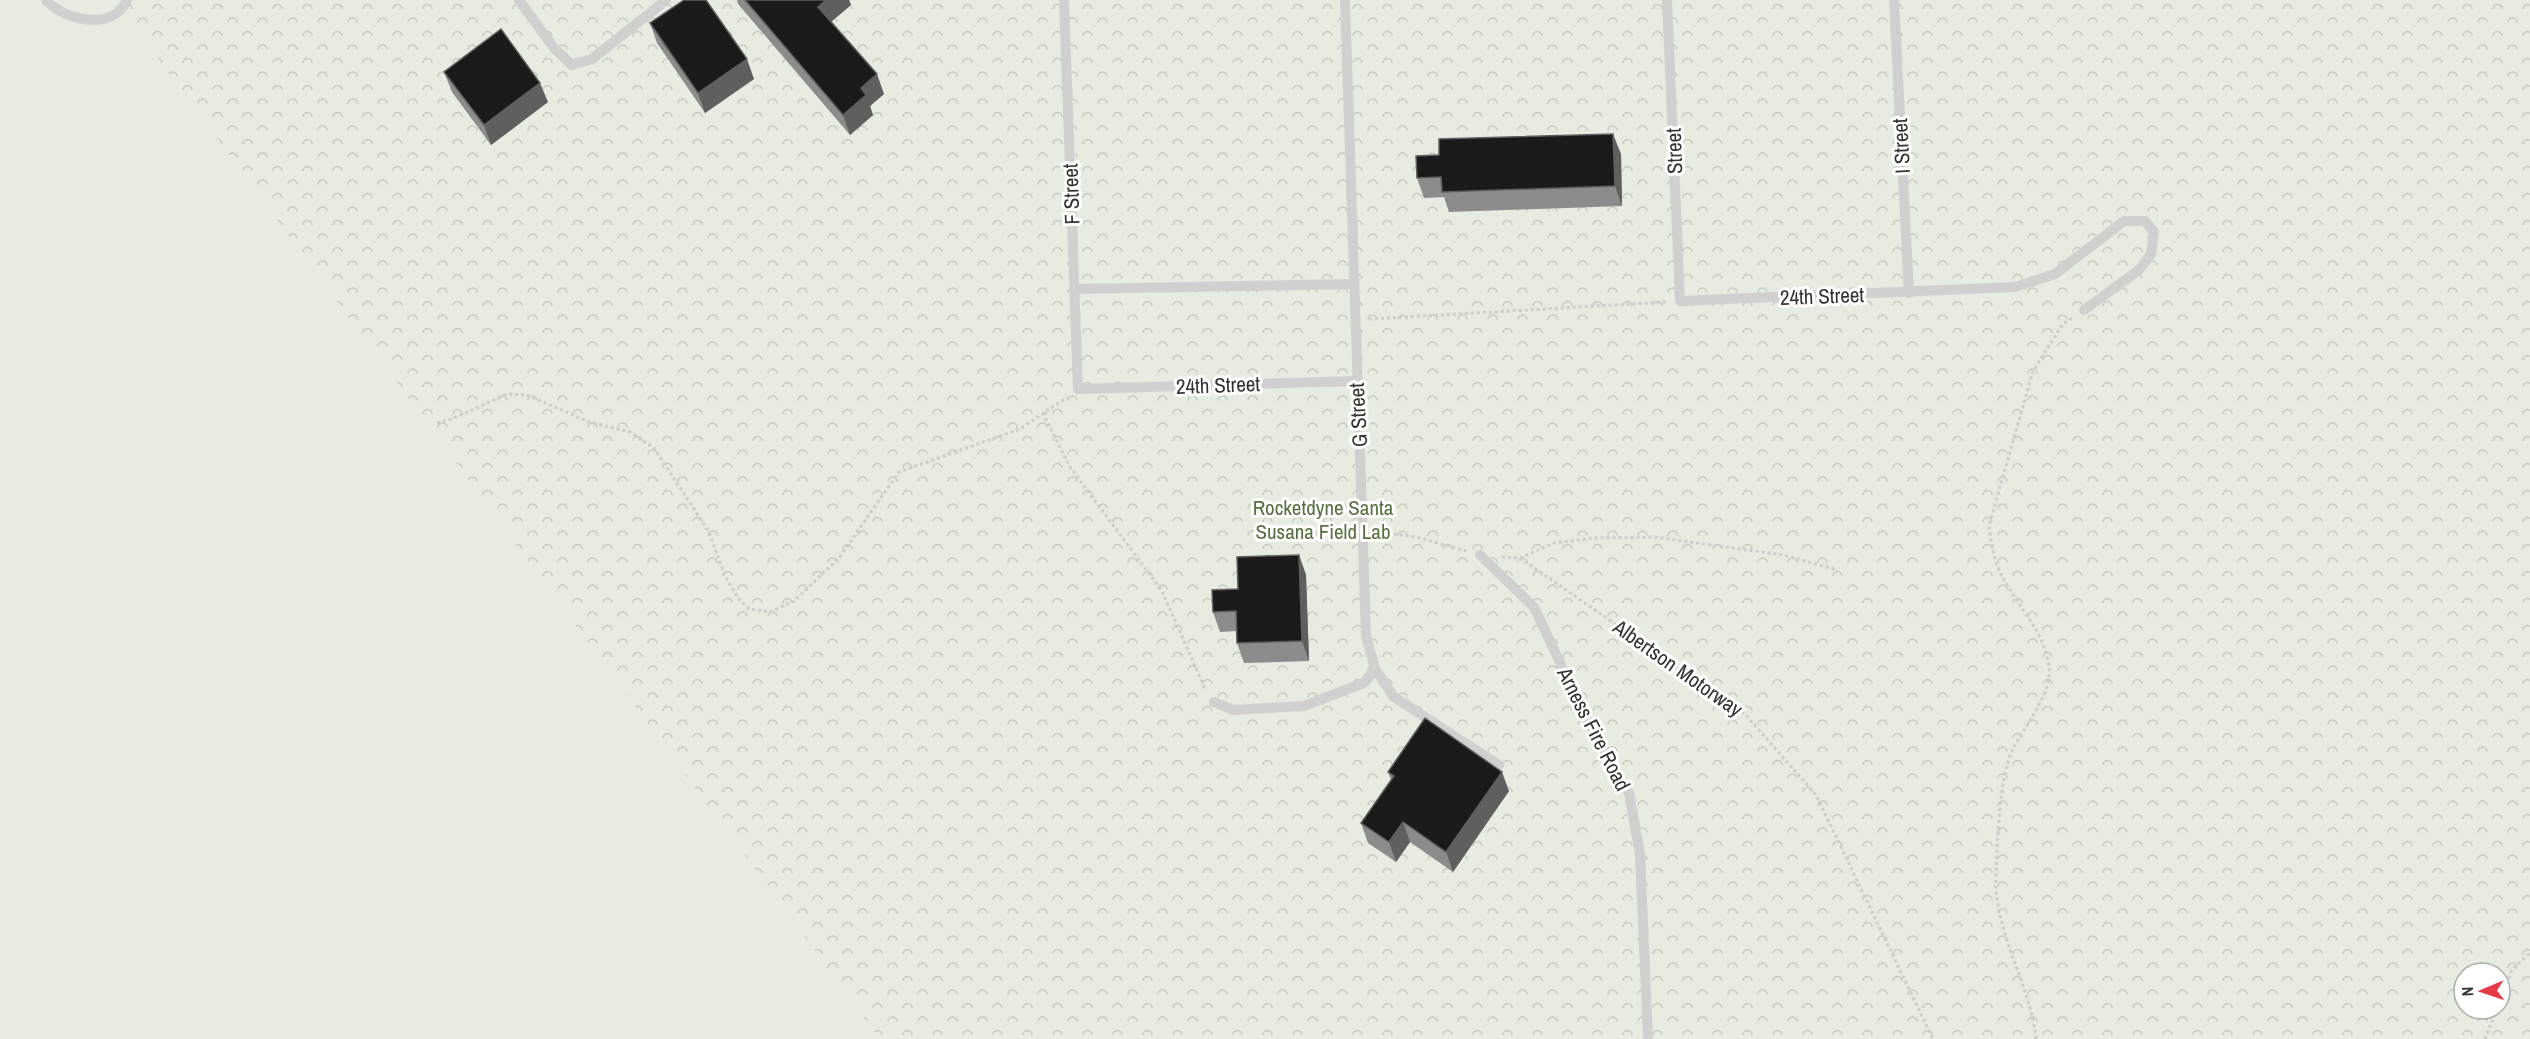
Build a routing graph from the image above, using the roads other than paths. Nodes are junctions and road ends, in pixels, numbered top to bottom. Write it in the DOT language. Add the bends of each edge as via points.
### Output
graph roads {
  1 [pos="46,0"];
  2 [pos="127,0"];
  3 [pos="519,0"];
  4 [pos="666,0"];
  5 [pos="1064,0"];
  6 [pos="1345,0"];
  7 [pos="1667,0"];
  8 [pos="1894,0"];
  9 [pos="1354,284"];
  10 [pos="1075,289"];
  11 [pos="1909,293"];
  12 [pos="1680,301"];
  13 [pos="2084,310"];
  14 [pos="1357,381"];
  15 [pos="1078,389"];
  16 [pos="1480,555"];
  17 [pos="1375,669"];
  18 [pos="1214,702"];
  19 [pos="1499,765"];
  20 [pos="1648,1039"];
  1 -- 2 [label="lane" via="71,18 87,19 118,12"];
  3 -- 4 [label="lane" via="554,48 572,65 592,59"];
  5 -- 10 [label="lane, F Street"];
  6 -- 9 [label="lane, G Street"];
  7 -- 12 [label="lane, Street"];
  8 -- 11 [label="lane, I Street"];
  9 -- 10 [label="lane"];
  9 -- 14 [label="lane, G Street"];
  10 -- 15 [label="lane, F Street"];
  11 -- 12 [label="lane, 24th Street"];
  11 -- 13 [label="lane, 24th Street" via="2015,287 2033,282 2055,274 2124,221 2145,221 2154,232 2151,254 2139,270"];
  14 -- 15 [label="lane, 24th Street"];
  14 -- 17 [label="lane, G Street" via="1366,636"];
  16 -- 20 [label="lane, Arness Fire Road" via="1534,607 1586,716 1629,793 1640,855"];
  17 -- 18 [label="lane" via="1364,684 1304,706 1233,710"];
  17 -- 19 [label="lane, G Street" via="1394,697"];
}
